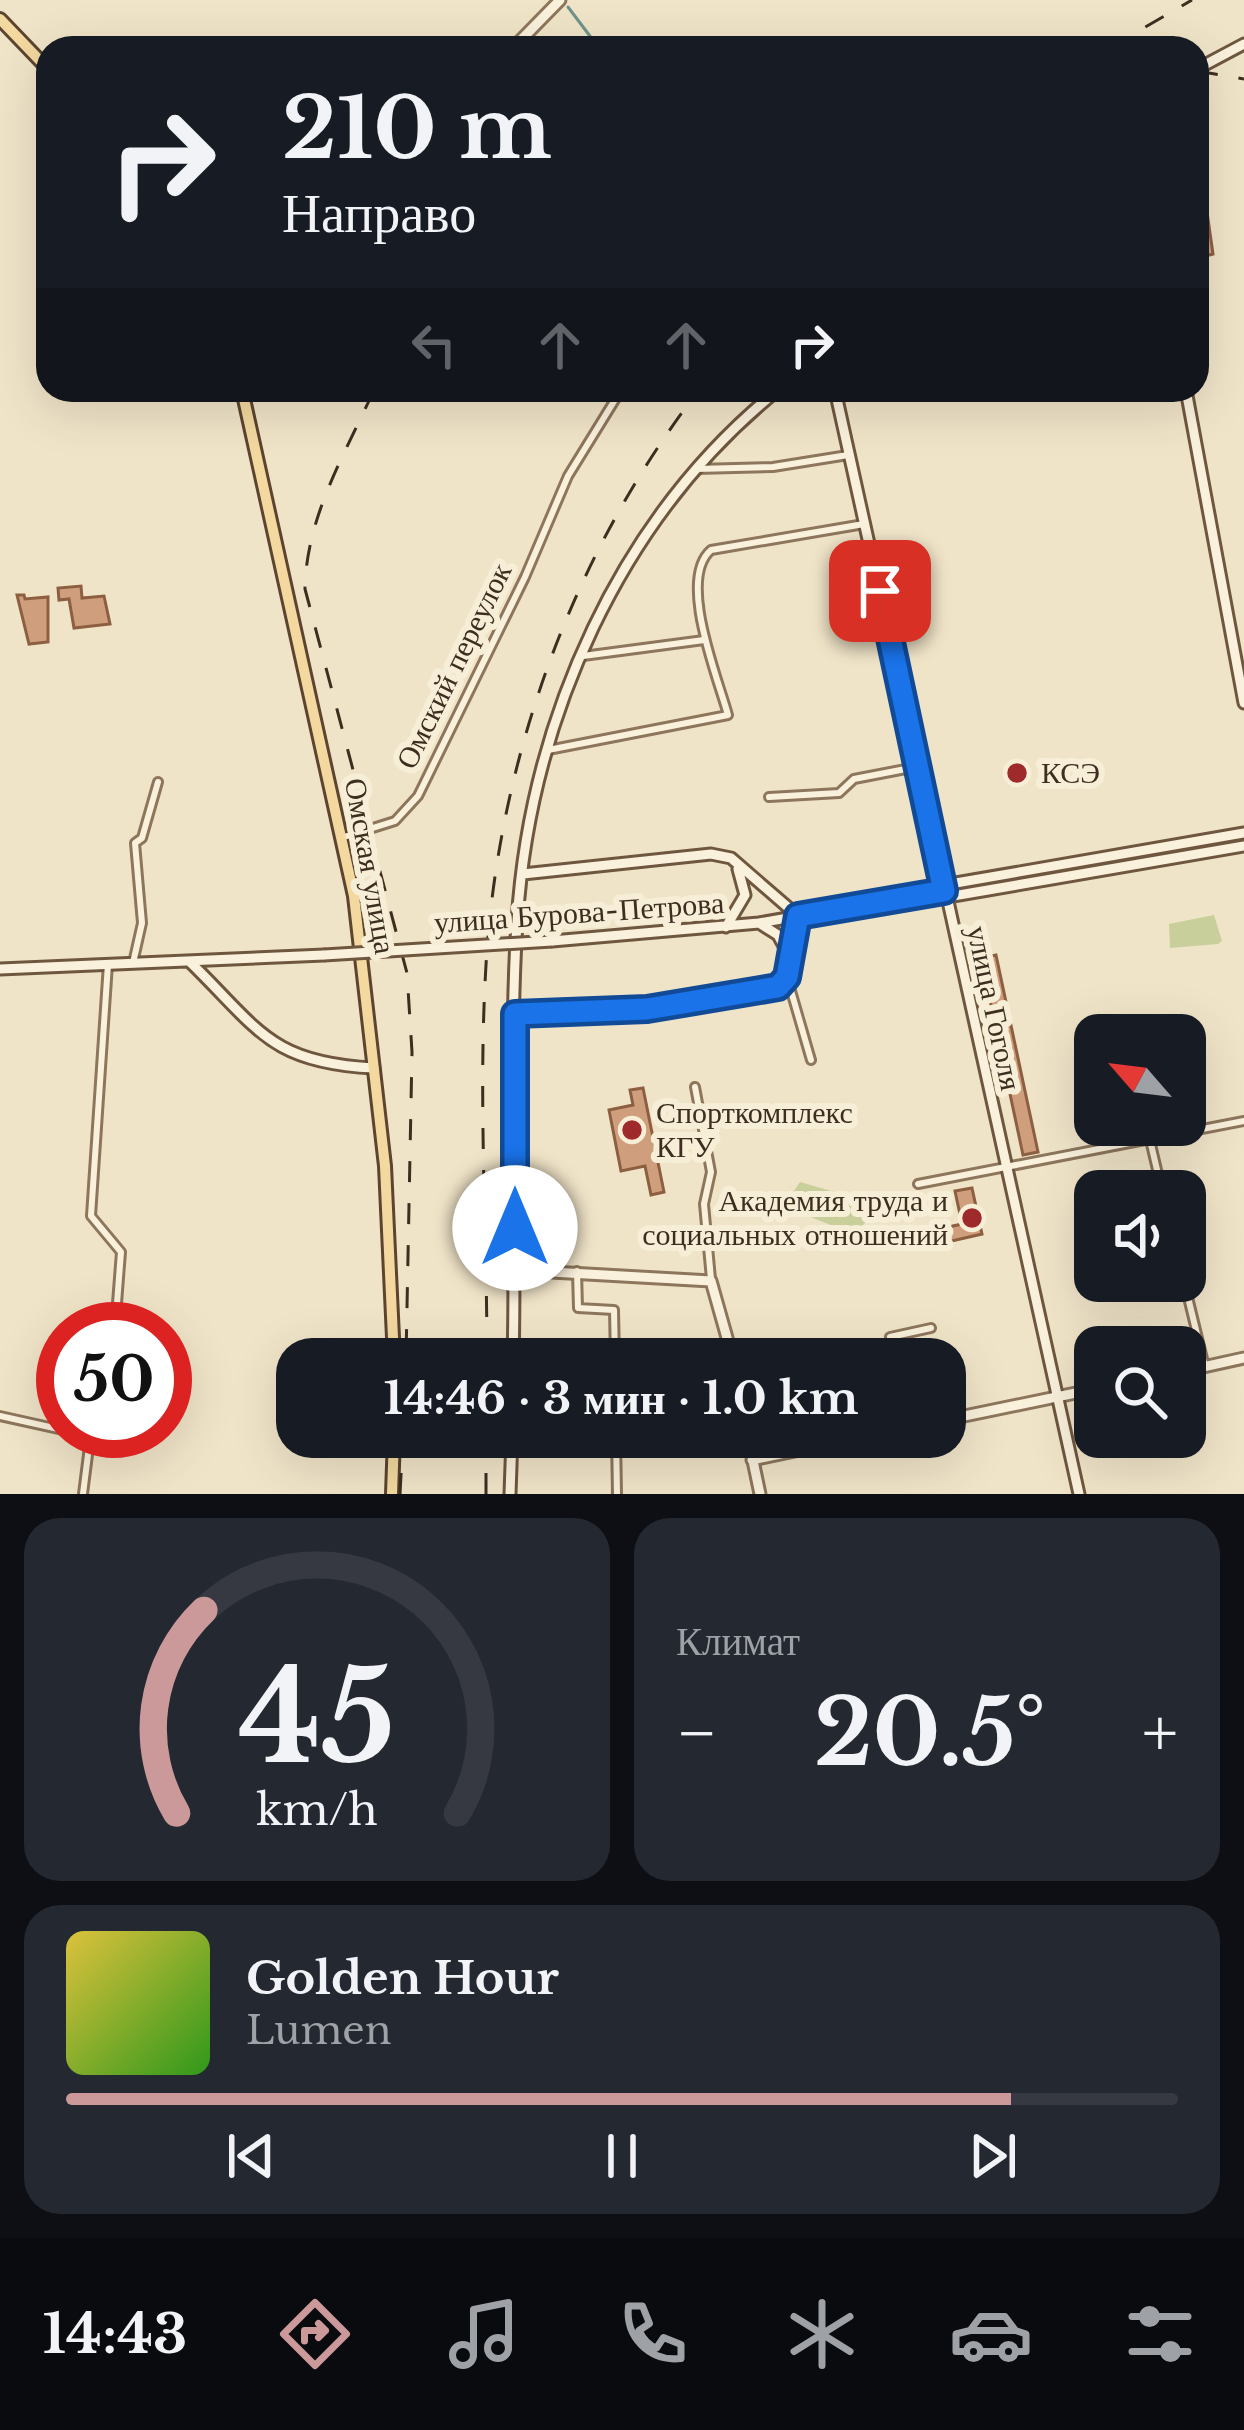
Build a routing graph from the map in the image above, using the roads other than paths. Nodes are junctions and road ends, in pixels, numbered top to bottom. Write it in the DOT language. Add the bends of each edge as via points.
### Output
graph roads {
  1 [pos="560,0"];
  2 [pos="0,19"];
  3 [pos="525,36"];
  4 [pos="1244,44"];
  5 [pos="36,56"];
  6 [pos="1209,63"];
  7 [pos="245,402"];
  8 [pos="614,402"];
  9 [pos="765,402"];
  10 [pos="837,402"];
  11 [pos="1189,402"];
  12 [pos="848,455"];
  13 [pos="692,470"];
  14 [pos="865,524"];
  15 [pos="1238,637"];
  16 [pos="705,640"];
  17 [pos="583,656"];
  18 [pos="1244,703"];
  19 [pos="548,750"];
  20 [pos="916,767"];
  21 [pos="158,782"];
  22 [pos="770,796"];
  23 [pos="1244,833"];
  24 [pos="344,838"];
  25 [pos="1244,846"];
  26 [pos="736,864"];
  27 [pos="523,874"];
  28 [pos="944,891"];
  29 [pos="798,916"];
  30 [pos="759,923"];
  31 [pos="725,927"];
  32 [pos="788,953"];
  33 [pos="216,959"];
  34 [pos="189,961"];
  35 [pos="133,963"];
  36 [pos="108,964"];
  37 [pos="0,969"];
  38 [pos="787,977"];
  39 [pos="215,986"];
  40 [pos="515,1014"];
  41 [pos="811,1060"];
  42 [pos="374,1068"];
  43 [pos="695,1087"];
  44 [pos="1244,1121"];
  45 [pos="1206,1129"];
  46 [pos="1118,1146"];
  47 [pos="1004,1167"];
  48 [pos="919,1184"];
  49 [pos="516,1270"];
  50 [pos="577,1271"];
  51 [pos="713,1283"];
  52 [pos="117,1302"];
  53 [pos="932,1328"];
  54 [pos="393,1338"];
  55 [pos="514,1338"];
  56 [pos="615,1338"];
  57 [pos="727,1338"];
  58 [pos="890,1338"];
  59 [pos="1244,1358"];
  60 [pos="1206,1367"];
  61 [pos="1074,1394"];
  62 [pos="1058,1397"];
  63 [pos="0,1416"];
  64 [pos="966,1416"];
  65 [pos="36,1424"];
  66 [pos="87,1458"];
  67 [pos="393,1458"];
  68 [pos="511,1458"];
  69 [pos="616,1458"];
  70 [pos="762,1458"];
  71 [pos="752,1460"];
  72 [pos="83,1494"];
  73 [pos="392,1494"];
  74 [pos="510,1494"];
  75 [pos="617,1494"];
  76 [pos="760,1494"];
  77 [pos="1079,1494"];
  1 -- 3 [label="main road"];
  2 -- 5 [label="main road"];
  4 -- 6 [label="main road"];
  7 -- 24 [label="main road, Омская улица"];
  8 -- 24 [label="street, Омский переулок" via="568,476 418,796 395,821"];
  9 -- 13 [label="main road"];
  10 -- 12 [label="main road, улица Гоголя"];
  11 -- 15 [label="main road"];
  12 -- 13 [label="street"];
  12 -- 14 [label="main road, улица Гоголя"];
  13 -- 17 [label="main road" via="639,539"];
  14 -- 16 [label="street" via="711,550 699,569"];
  14 -- 20 [label="main road, улица Гоголя"];
  15 -- 18 [label="main road"];
  16 -- 17 [label="street"];
  16 -- 19 [label="street" via="728,715"];
  17 -- 19 [label="main road"];
  19 -- 27 [label="main road"];
  20 -- 22 [label="street" via="854,778 839,794"];
  20 -- 28 [label="main road, улица Гоголя"];
  21 -- 35 [label="street" via="135,843 142,922"];
  23 -- 28 [label="main road, улица Бурова-Петрова"];
  24 -- 42 [label="main road, Омская улица"];
  25 -- 28 [label="main road, улица Бурова-Петрова" via="953,896"];
  26 -- 27 [label="main road" via="711,854"];
  26 -- 29 [label="main road"];
  26 -- 31 [label="main road" via="745,895"];
  27 -- 40 [label="main road"];
  28 -- 29 [label="main road, улица Бурова-Петрова"];
  28 -- 47 [label="main road, улица Гоголя"];
  29 -- 30 [label="main road, улица Бурова-Петрова"];
  29 -- 32 [label="main road"];
  30 -- 31 [label="main road, улица Бурова-Петрова"];
  30 -- 32 [label="main road"];
  31 -- 33 [label="main road, улица Бурова-Петрова, bridge"];
  32 -- 38 [label="main road"];
  33 -- 34 [label="main road, улица Бурова-Петрова"];
  33 -- 39 [label="main road"];
  34 -- 35 [label="main road, улица Бурова-Петрова"];
  34 -- 39 [label="main road"];
  35 -- 36 [label="main road, улица Бурова-Петрова"];
  36 -- 37 [label="main road, улица Бурова-Петрова"];
  36 -- 52 [label="street" via="91,1216 121,1252"];
  38 -- 40 [label="main road" via="778,987 647,1009"];
  38 -- 41 [label="street"];
  39 -- 42 [label="main road" via="283,1051"];
  40 -- 49 [label="main road"];
  42 -- 54 [label="main road, Омская улица"];
  43 -- 51 [label="street" via="711,1172 704,1204"];
  44 -- 45 [label="street"];
  46 -- 47 [label="street"];
  47 -- 48 [label="street"];
  47 -- 62 [label="main road, улица Гоголя"];
  49 -- 50 [label="main road"];
  49 -- 55 [label="main road"];
  50 -- 51 [label="main road"];
  50 -- 56 [label="street" via="578,1308 614,1310"];
  51 -- 57 [label="main road"];
  53 -- 58 [label="street"];
  59 -- 60 [label="main road"];
  61 -- 62 [label="main road"];
  62 -- 64 [label="main road"];
  62 -- 77 [label="main road, улица Гоголя"];
  63 -- 65 [label="street"];
  66 -- 72 [label="street"];
  67 -- 73 [label="main road"];
  68 -- 74 [label="main road"];
  69 -- 75 [label="street"];
  70 -- 71 [label="main road"];
  71 -- 76 [label="main road"];
}
